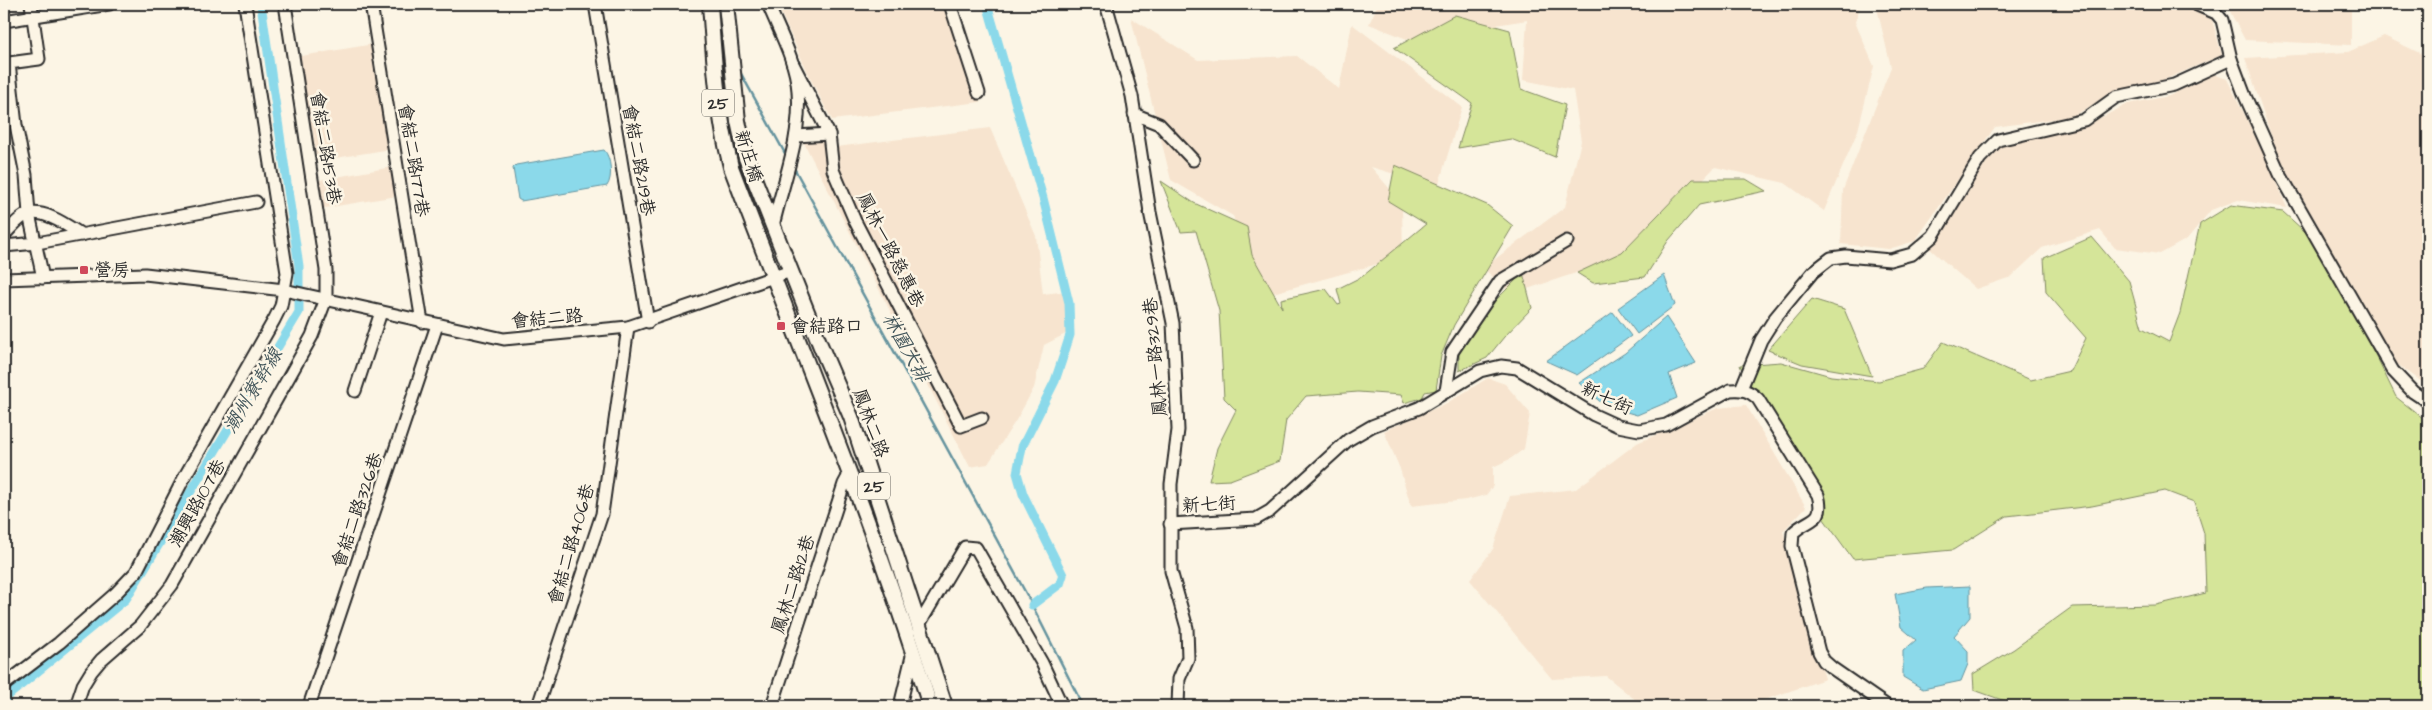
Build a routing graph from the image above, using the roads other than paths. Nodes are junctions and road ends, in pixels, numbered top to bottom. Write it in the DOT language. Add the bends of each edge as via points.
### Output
graph roads {
  1 [pos="31,4"];
  2 [pos="109,4"];
  3 [pos="245,4"];
  4 [pos="286,4"];
  5 [pos="371,4"];
  6 [pos="595,4"];
  7 [pos="710,4"];
  8 [pos="726,4"];
  9 [pos="768,4"];
  10 [pos="950,4"];
  11 [pos="1106,4"];
  12 [pos="2195,4"];
  13 [pos="33,17"];
  14 [pos="4,20"];
  15 [pos="2231,58"];
  16 [pos="6,64"];
  17 [pos="793,64"];
  18 [pos="979,93"];
  19 [pos="1134,114"];
  20 [pos="829,134"];
  21 [pos="796,136"];
  22 [pos="1193,160"];
  23 [pos="256,202"];
  24 [pos="29,214"];
  25 [pos="773,226"];
  26 [pos="4,235"];
  27 [pos="82,235"];
  28 [pos="1568,241"];
  29 [pos="37,243"];
  30 [pos="4,246"];
  31 [pos="791,271"];
  32 [pos="43,278"];
  33 [pos="772,278"];
  34 [pos="4,280"];
  35 [pos="286,290"];
  36 [pos="323,298"];
  37 [pos="381,312"];
  38 [pos="422,322"];
  39 [pos="648,322"];
  40 [pos="437,325"];
  41 [pos="628,328"];
  42 [pos="1741,390"];
  43 [pos="354,391"];
  44 [pos="1446,391"];
  45 [pos="2428,402"];
  46 [pos="982,418"];
  47 [pos="850,473"];
  48 [pos="1170,524"];
  49 [pos="920,624"];
  50 [pos="914,652"];
  51 [pos="4,685"];
  52 [pos="76,706"];
  53 [pos="309,706"];
  54 [pos="538,706"];
  55 [pos="772,706"];
  56 [pos="900,706"];
  57 [pos="930,706"];
  58 [pos="945,706"];
  59 [pos="1062,706"];
  60 [pos="1178,706"];
  61 [pos="1887,706"];
  1 -- 13 [label="street"];
  2 -- 13 [label="street"];
  3 -- 35 [label="street" via="287,274"];
  4 -- 36 [label="street, 會結二路153巷" via="326,270"];
  5 -- 38 [label="street, 會結二路177巷"];
  6 -- 39 [label="street, 會結二路219巷"];
  7 -- 33 [label="main road, 新庄橋 / 25" via="721,126 731,167"];
  8 -- 25 [label="main road, 新庄橋 / 25" via="738,120 746,158"];
  9 -- 17 [label="street"];
  10 -- 18 [label="street"];
  11 -- 19 [label="street, 鳳林一路329巷" via="1132,96"];
  12 -- 15 [label="street" via="2216,13 2222,20"];
  13 -- 14 [label="street"];
  13 -- 16 [label="street" via="38,59"];
  15 -- 42 [label="street" via="2174,85 2116,97 2084,120 1998,140 1980,158 1933,236 1912,254 1890,260 1846,256 1831,258 1813,272 1761,340"];
  15 -- 45 [label="street" via="2280,174 2313,234 2393,371"];
  16 -- 24 [label="street" via="26,175"];
  17 -- 20 [label="street, 鳳林一路慈惠巷"];
  17 -- 21 [label="street, 新庄橋" via="798,91"];
  19 -- 22 [label="street" via="1159,124"];
  19 -- 48 [label="street, 鳳林一路329巷" via="1173,322 1178,430"];
  20 -- 21 [label="street"];
  20 -- 46 [label="street, 鳳林一路慈惠巷" via="833,170 856,221 961,426"];
  21 -- 25 [label="street, 新庄橋"];
  23 -- 27 [label="street"];
  24 -- 26 [label="street"];
  24 -- 27 [label="street" via="53,217"];
  24 -- 29 [label="street"];
  25 -- 31 [label="main road, 25"];
  27 -- 29 [label="street"];
  28 -- 44 [label="street" via="1500,280 1452,352"];
  29 -- 30 [label="street"];
  29 -- 32 [label="street"];
  31 -- 33 [label="street, 會結二路"];
  31 -- 49 [label="main road, 鳳林二路 / 25" via="851,417"];
  32 -- 34 [label="street"];
  32 -- 35 [label="street" via="145,274"];
  33 -- 39 [label="street, 會結二路"];
  33 -- 47 [label="main road, 鳳林二路 / 25"];
  35 -- 36 [label="street, 會結二路"];
  35 -- 51 [label="street" via="274,320 185,476 136,572 59,643"];
  36 -- 37 [label="street, 會結二路"];
  36 -- 52 [label="street, 潮興路107巷" via="315,329 296,366 172,586 140,626 91,672"];
  37 -- 38 [label="street, 會結二路"];
  37 -- 43 [label="street"];
  38 -- 40 [label="street, 會結二路"];
  39 -- 41 [label="street, 會結二路"];
  40 -- 41 [label="street, 會結二路" via="504,339"];
  40 -- 53 [label="street, 會結二路326巷"];
  41 -- 54 [label="street, 會結二路406巷" via="602,514"];
  42 -- 44 [label="street, 新七街" via="1730,390 1666,425 1639,430 1618,426 1594,415 1517,368 1501,366 1480,371"];
  42 -- 61 [label="street" via="1751,392 1758,399 1818,495 1820,510 1815,520 1793,533 1792,546 1824,661"];
  44 -- 48 [label="street, 新七街" via="1419,408 1372,426 1348,440 1270,511 1256,519"];
  47 -- 50 [label="main road, 鳳林二路 / 25"];
  47 -- 55 [label="street, 鳳林二路12巷"];
  48 -- 60 [label="street, 鳳林一路329巷" via="1171,571 1187,628 1188,658 1178,679"];
  49 -- 58 [label="main road, 鳳林二路 / 25"];
  49 -- 59 [label="street" via="965,548 976,548 1042,663"];
  50 -- 56 [label="street"];
  50 -- 57 [label="main road, 鳳林二路 / 25"];
}
